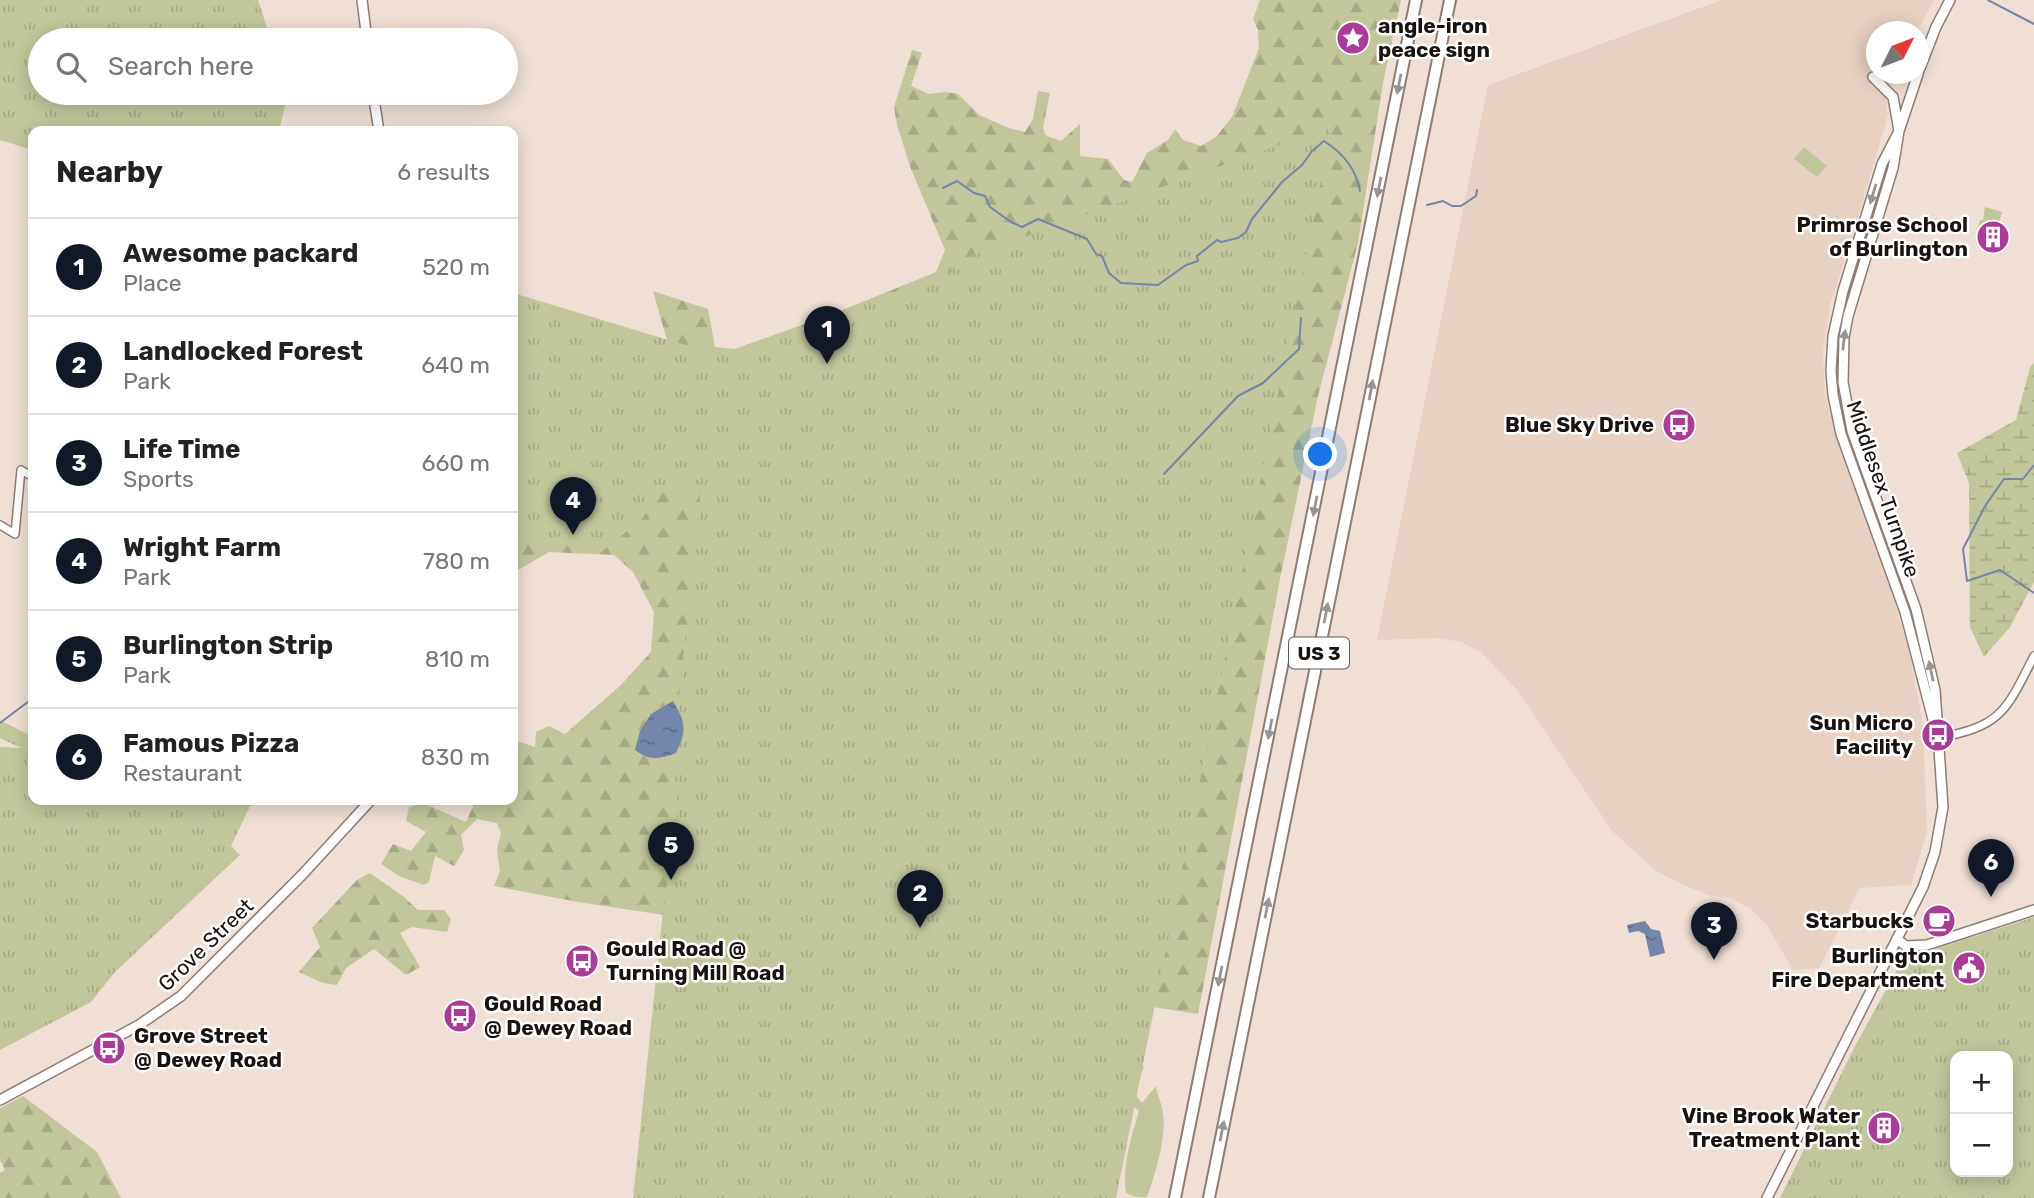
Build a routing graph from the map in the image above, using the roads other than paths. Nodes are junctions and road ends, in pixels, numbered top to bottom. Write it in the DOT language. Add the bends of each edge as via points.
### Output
graph roads {
  1 [pos="362,0"];
  2 [pos="1416,0"];
  3 [pos="1450,0"];
  4 [pos="1950,0"];
  5 [pos="366,28"];
  6 [pos="1929,42"];
  7 [pos="1880,84"];
  8 [pos="1914,84"];
  9 [pos="375,105"];
  10 [pos="378,126"];
  11 [pos="1899,131"];
  12 [pos="28,474"];
  13 [pos="0,525"];
  14 [pos="2034,656"];
  15 [pos="1938,738"];
  16 [pos="366,805"];
  17 [pos="2034,910"];
  18 [pos="1898,940"];
  19 [pos="0,1100"];
  20 [pos="1175,1198"];
  21 [pos="1209,1198"];
  22 [pos="1767,1198"];
  1 -- 5 [label="main road"];
  2 -- 20 [label="highway, US 3, one-way"];
  21 -- 3 [label="highway, US 3, one-way"];
  4 -- 6 [label="main road, Middlesex Turnpike"];
  7 -- 11 [label="main road" via="1893,97"];
  8 -- 11 [label="main road, Middlesex Turnpike"];
  9 -- 10 [label="main road"];
  11 -- 15 [label="main road, Middlesex Turnpike" via="1882,164 1840,302 1833,337 1832,383 1842,434 1905,612"];
  12 -- 13 [label="street" via="21,470 15,534"];
  14 -- 15 [label="street" via="1996,719 1972,731"];
  15 -- 18 [label="main road, Middlesex Turnpike" via="1943,794 1937,843 1928,876"];
  16 -- 19 [label="main road, Grove Street" via="181,996 139,1025"];
  17 -- 18 [label="main road" via="1927,945 1906,946"];
  18 -- 22 [label="main road, Middlesex Turnpike"];
}
